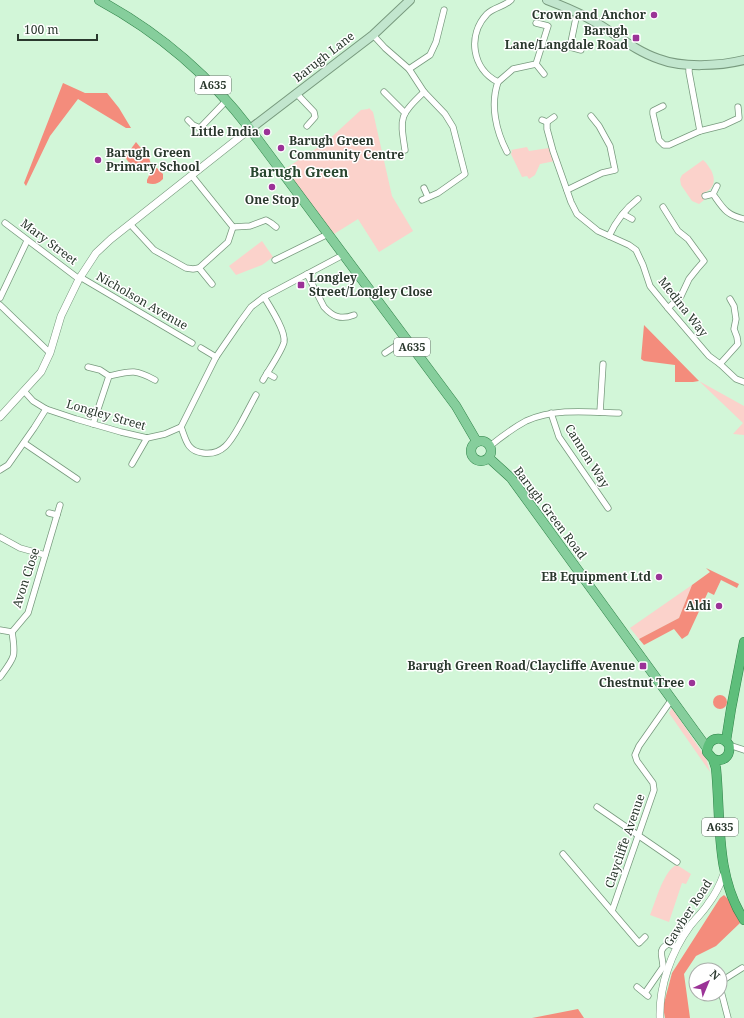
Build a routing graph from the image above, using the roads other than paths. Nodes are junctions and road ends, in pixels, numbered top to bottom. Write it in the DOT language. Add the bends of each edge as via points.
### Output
graph roads {
  1 [pos="99,0"];
  2 [pos="410,0"];
  3 [pos="511,0"];
  4 [pos="547,0"];
  5 [pos="444,10"];
  6 [pos="577,13"];
  7 [pos="536,24"];
  8 [pos="372,35"];
  9 [pos="581,50"];
  10 [pos="744,60"];
  11 [pos="536,64"];
  12 [pos="689,65"];
  13 [pos="408,69"];
  14 [pos="544,74"];
  15 [pos="498,82"];
  16 [pos="384,92"];
  17 [pos="424,92"];
  18 [pos="296,93"];
  19 [pos="227,100"];
  20 [pos="663,106"];
  21 [pos="738,107"];
  22 [pos="405,113"];
  23 [pos="591,116"];
  24 [pos="554,117"];
  25 [pos="188,120"];
  26 [pos="307,126"];
  27 [pos="250,129"];
  28 [pos="700,131"];
  29 [pos="405,150"];
  30 [pos="507,152"];
  31 [pos="192,176"];
  32 [pos="717,186"];
  33 [pos="424,188"];
  34 [pos="567,190"];
  35 [pos="712,194"];
  36 [pos="705,196"];
  37 [pos="428,197"];
  38 [pos="638,199"];
  39 [pos="422,200"];
  40 [pos="663,207"];
  41 [pos="623,214"];
  42 [pos="632,219"];
  43 [pos="744,219"];
  44 [pos="5,223"];
  45 [pos="130,224"];
  46 [pos="233,227"];
  47 [pos="276,227"];
  48 [pos="328,234"];
  49 [pos="609,236"];
  50 [pos="27,241"];
  51 [pos="343,255"];
  52 [pos="275,260"];
  53 [pos="199,268"];
  54 [pos="307,274"];
  55 [pos="80,278"];
  56 [pos="212,284"];
  57 [pos="264,297"];
  58 [pos="0,298"];
  59 [pos="730,299"];
  60 [pos="0,305"];
  61 [pos="668,308"];
  62 [pos="354,315"];
  63 [pos="406,339"];
  64 [pos="192,343"];
  65 [pos="201,348"];
  66 [pos="385,352"];
  67 [pos="50,353"];
  68 [pos="216,357"];
  69 [pos="603,364"];
  70 [pos="720,364"];
  71 [pos="88,367"];
  72 [pos="267,373"];
  73 [pos="109,376"];
  74 [pos="274,377"];
  75 [pos="155,380"];
  76 [pos="263,380"];
  77 [pos="744,382"];
  78 [pos="24,391"];
  79 [pos="247,397"];
  80 [pos="46,409"];
  81 [pos="600,412"];
  82 [pos="551,413"];
  83 [pos="619,413"];
  84 [pos="0,417"];
  85 [pos="93,424"];
  86 [pos="181,427"];
  87 [pos="147,438"];
  88 [pos="477,442"];
  89 [pos="24,444"];
  90 [pos="490,446"];
  91 [pos="489,458"];
  92 [pos="132,464"];
  93 [pos="0,470"];
  94 [pos="77,479"];
  95 [pos="60,505"];
  96 [pos="608,508"];
  97 [pos="49,513"];
  98 [pos="57,515"];
  99 [pos="0,537"];
  100 [pos="45,555"];
  101 [pos="0,630"];
  102 [pos="12,632"];
  103 [pos="744,642"];
  104 [pos="0,677"];
  105 [pos="672,699"];
  106 [pos="721,747"];
  107 [pos="744,750"];
  108 [pos="713,759"];
  109 [pos="717,779"];
  110 [pos="597,807"];
  111 [pos="638,835"];
  112 [pos="563,854"];
  113 [pos="677,862"];
  114 [pos="724,874"];
  115 [pos="612,911"];
  116 [pos="744,920"];
  117 [pos="645,937"];
  118 [pos="677,947"];
  119 [pos="742,968"];
  120 [pos="728,977"];
  121 [pos="657,986"];
  122 [pos="637,987"];
  123 [pos="724,1002"];
  124 [pos="660,1018"];
  125 [pos="728,1018"];
  1 -- 19 [label="main road, A635" via="142,26 170,47 200,72"];
  2 -- 8 [label="main road, Barugh Lane"];
  3 -- 15 [label="street" via="487,15 475,36 474,48 477,59 484,72"];
  4 -- 6 [label="main road"];
  5 -- 13 [label="street" via="430,55"];
  6 -- 9 [label="street" via="570,47"];
  6 -- 12 [label="main road" via="643,52 659,59"];
  7 -- 11 [label="street" via="549,24"];
  8 -- 13 [label="street"];
  8 -- 18 [label="main road, Barugh Lane"];
  10 -- 12 [label="main road"];
  11 -- 14 [label="street"];
  11 -- 15 [label="street" via="513,69"];
  12 -- 28 [label="street"];
  13 -- 17 [label="street"];
  15 -- 30 [label="street" via="494,103 498,131"];
  16 -- 22 [label="street"];
  17 -- 22 [label="street"];
  17 -- 37 [label="street" via="445,114 453,127 465,174"];
  18 -- 26 [label="street" via="314,112 315,117"];
  18 -- 27 [label="main road, Barugh Lane"];
  19 -- 25 [label="street" via="200,128 193,126"];
  19 -- 27 [label="main road, A635"];
  20 -- 28 [label="street" via="653,111 653,114 659,140 664,145"];
  21 -- 28 [label="street" via="738,118 724,125"];
  22 -- 29 [label="street" via="402,129"];
  23 -- 34 [label="street" via="610,146 615,170 602,173"];
  24 -- 34 [label="street, Medina Way" via="545,121"];
  27 -- 31 [label="street"];
  27 -- 48 [label="main road, A635"];
  31 -- 45 [label="street"];
  31 -- 46 [label="street"];
  32 -- 35 [label="street"];
  33 -- 37 [label="street"];
  34 -- 49 [label="street, Medina Way" via="577,214 598,231"];
  35 -- 36 [label="street"];
  35 -- 43 [label="street" via="725,211 734,217"];
  37 -- 39 [label="street"];
  38 -- 41 [label="street"];
  40 -- 61 [label="street" via="678,231 704,261 689,279 681,296"];
  41 -- 42 [label="street"];
  41 -- 49 [label="street"];
  44 -- 50 [label="street, Mary Street"];
  45 -- 53 [label="street" via="154,250 186,268"];
  45 -- 55 [label="street" via="96,253"];
  46 -- 47 [label="street" via="250,226 266,220"];
  46 -- 53 [label="street" via="228,242"];
  48 -- 51 [label="main road, A635"];
  48 -- 52 [label="street"];
  49 -- 61 [label="street, Medina Way" via="636,250 650,286"];
  50 -- 55 [label="street, Mary Street"];
  50 -- 58 [label="street"];
  51 -- 54 [label="street"];
  51 -- 63 [label="main road, A635"];
  53 -- 56 [label="street"];
  54 -- 57 [label="street"];
  54 -- 62 [label="street" via="327,310 341,318"];
  55 -- 64 [label="street, Nicholson Avenue"];
  55 -- 67 [label="street" via="61,316"];
  57 -- 68 [label="street" via="251,307"];
  57 -- 72 [label="street" via="282,330 284,339"];
  59 -- 70 [label="street" via="734,306 734,329 738,344"];
  60 -- 67 [label="street"];
  61 -- 70 [label="street, Medina Way" via="700,347"];
  63 -- 66 [label="street"];
  63 -- 88 [label="main road, A635" via="456,406"];
  65 -- 68 [label="street"];
  67 -- 78 [label="street" via="41,372"];
  68 -- 86 [label="street"];
  69 -- 81 [label="street"];
  70 -- 77 [label="street, Medina Way" via="736,379"];
  71 -- 73 [label="street"];
  72 -- 74 [label="street"];
  72 -- 76 [label="street"];
  73 -- 75 [label="street" via="141,372"];
  73 -- 85 [label="street"];
  78 -- 80 [label="street, Longley Street" via="33,401"];
  78 -- 84 [label="street"];
  79 -- 86 [label="street" via="255,398 231,440 216,453 199,453 191,450"];
  80 -- 85 [label="street, Longley Street"];
  80 -- 89 [label="street"];
  81 -- 82 [label="street, Cannon Way"];
  81 -- 83 [label="street, Cannon Way"];
  82 -- 90 [label="street, Cannon Way" via="527,421"];
  82 -- 96 [label="street, Cannon Way" via="559,437"];
  85 -- 87 [label="street, Longley Street"];
  86 -- 87 [label="street, Longley Street"];
  87 -- 92 [label="street"];
  88 -- 90 [label="main road" via="483,441"];
  88 -- 91 [label="main road" via="472,448 473,457 481,462"];
  89 -- 93 [label="street" via="8,465"];
  89 -- 94 [label="street"];
  90 -- 91 [label="main road" via="492,452"];
  91 -- 105 [label="main road, Barugh Green Road / A635" via="511,478"];
  95 -- 98 [label="street, Avon Close"];
  97 -- 98 [label="street"];
  98 -- 100 [label="street, Avon Close"];
  99 -- 100 [label="street" via="20,548"];
  100 -- 102 [label="street, Avon Close" via="28,613"];
  101 -- 102 [label="street"];
  102 -- 104 [label="street" via="13,660"];
  103 -- 106 [label="highway"];
  105 -- 106 [label="main road, Barugh Green Road / A635" via="687,721"];
  105 -- 111 [label="street, Claycliffe Avenue" via="639,746 636,755 637,762 653,783 654,790"];
  106 -- 107 [label="street"];
  106 -- 108 [label="highway" via="719,761"];
  106 -- 108 [label="highway, A635" via="708,755"];
  106 -- 109 [label="highway, A635"];
  108 -- 109 [label="highway, A635"];
  109 -- 114 [label="highway, A635"];
  110 -- 111 [label="street"];
  111 -- 113 [label="street"];
  111 -- 115 [label="street, Claycliffe Avenue"];
  112 -- 115 [label="street"];
  114 -- 116 [label="highway, A635" via="737,909"];
  114 -- 118 [label="street, Gawber Road" via="710,902"];
  115 -- 117 [label="street" via="639,942"];
  118 -- 121 [label="street, Gawber Road"];
  118 -- 121 [label="street" via="668,944 662,948 663,966"];
  119 -- 120 [label="street"];
  121 -- 122 [label="street" via="646,994"];
  121 -- 124 [label="street, Gawber Road"];
  123 -- 125 [label="street"];
}
